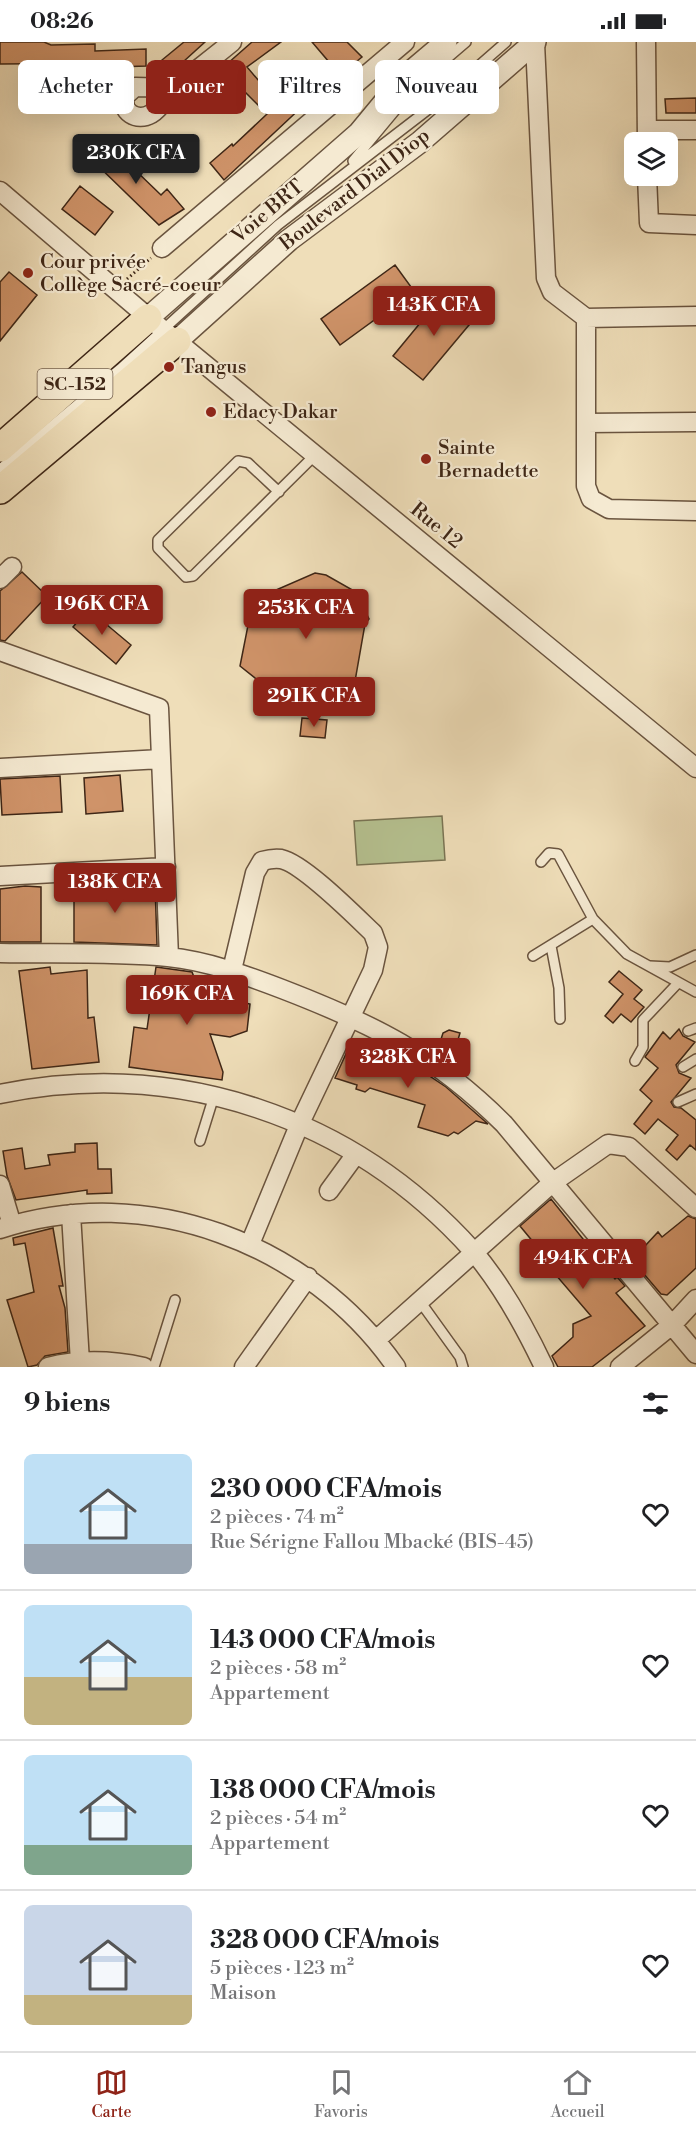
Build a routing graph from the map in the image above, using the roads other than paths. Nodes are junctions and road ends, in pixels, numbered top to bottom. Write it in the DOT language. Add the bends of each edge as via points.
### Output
graph roads {
  1 [pos="232,42"];
  2 [pos="405,42"];
  3 [pos="446,42"];
  4 [pos="466,42"];
  5 [pos="506,42"];
  6 [pos="535,42"];
  7 [pos="646,42"];
  8 [pos="209,60"];
  9 [pos="696,130"];
  10 [pos="647,132"];
  11 [pos="678,132"];
  12 [pos="344,172"];
  13 [pos="647,186"];
  14 [pos="0,191"];
  15 [pos="696,225"];
  16 [pos="162,248"];
  17 [pos="696,316"];
  18 [pos="586,318"];
  19 [pos="163,330"];
  20 [pos="696,422"];
  21 [pos="586,423"];
  22 [pos="0,448"];
  23 [pos="315,455"];
  24 [pos="0,469"];
  25 [pos="0,490"];
  26 [pos="279,492"];
  27 [pos="696,511"];
  28 [pos="0,651"];
  29 [pos="161,759"];
  30 [pos="0,768"];
  31 [pos="696,768"];
  32 [pos="542,862"];
  33 [pos="166,867"];
  34 [pos="0,876"];
  35 [pos="593,919"];
  36 [pos="551,946"];
  37 [pos="0,953"];
  38 [pos="696,955"];
  39 [pos="533,956"];
  40 [pos="169,957"];
  41 [pos="647,966"];
  42 [pos="232,970"];
  43 [pos="678,983"];
  44 [pos="696,993"];
  45 [pos="352,1016"];
  46 [pos="560,1019"];
  47 [pos="696,1059"];
  48 [pos="635,1061"];
  49 [pos="682,1067"];
  50 [pos="0,1094"];
  51 [pos="696,1094"];
  52 [pos="214,1096"];
  53 [pos="678,1102"];
  54 [pos="300,1123"];
  55 [pos="200,1141"];
  56 [pos="356,1154"];
  57 [pos="552,1183"];
  58 [pos="0,1185"];
  59 [pos="329,1191"];
  60 [pos="696,1208"];
  61 [pos="71,1214"];
  62 [pos="6,1227"];
  63 [pos="250,1244"];
  64 [pos="473,1252"];
  65 [pos="308,1277"];
  66 [pos="696,1299"];
  67 [pos="175,1300"];
  68 [pos="420,1300"];
  69 [pos="673,1324"];
  70 [pos="376,1340"];
  71 [pos="693,1349"];
  72 [pos="80,1362"];
  73 [pos="48,1367"];
  74 [pos="144,1367"];
  75 [pos="154,1367"];
  76 [pos="244,1367"];
  77 [pos="396,1367"];
  78 [pos="463,1367"];
  79 [pos="544,1367"];
  80 [pos="620,1367"];
  81 [pos="692,1367"];
  1 -- 8 [label="street"];
  2 -- 16 [label="street"];
  3 -- 19 [label="street, Boulevard Dial Diop" via="407,75 358,133"];
  4 -- 12 [label="lane, Voie BRT" via="417,84"];
  5 -- 12 [label="lane, Voie BRT" via="434,105"];
  6 -- 18 [label="street" via="546,278 552,292"];
  6 -- 19 [label="street, Boulevard Dial Diop" via="420,142"];
  7 -- 10 [label="street"];
  9 -- 11 [label="street"];
  12 -- 19 [label="lane, Voie BRT" via="278,225"];
  13 -- 15 [label="street" via="649,223"];
  14 -- 19 [label="street, Rue 12"];
  17 -- 18 [label="street"];
  18 -- 21 [label="street"];
  19 -- 22 [label="main road, SC-152"];
  19 -- 23 [label="street, Rue 12"];
  19 -- 24 [label="lane, Voie BRT"];
  19 -- 25 [label="main road"];
  20 -- 21 [label="street"];
  21 -- 27 [label="street" via="586,486 591,499 609,509"];
  23 -- 26 [label="lane"];
  23 -- 31 [label="street, Rue 12"];
  26 -- 26 [label="lane" via="193,576 186,577 158,548 158,540 238,461 248,462"];
  28 -- 29 [label="street" via="159,708"];
  29 -- 30 [label="street"];
  29 -- 33 [label="street"];
  32 -- 35 [label="lane" via="549,853 558,854"];
  33 -- 34 [label="street"];
  33 -- 40 [label="street"];
  35 -- 36 [label="lane"];
  35 -- 41 [label="lane" via="627,954"];
  36 -- 39 [label="lane"];
  36 -- 46 [label="lane"];
  37 -- 40 [label="street"];
  38 -- 41 [label="lane" via="670,967"];
  40 -- 42 [label="street"];
  41 -- 43 [label="lane"];
  42 -- 45 [label="street"];
  42 -- 45 [label="street" via="255,873 262,861 282,859 309,876 375,936 377,957"];
  43 -- 44 [label="lane"];
  43 -- 48 [label="lane" via="643,1020 643,1047"];
  45 -- 54 [label="street"];
  45 -- 57 [label="street" via="426,1056 471,1091"];
  47 -- 49 [label="lane"];
  50 -- 52 [label="street" via="38,1086 103,1082 168,1086"];
  51 -- 53 [label="lane"];
  52 -- 54 [label="street"];
  52 -- 55 [label="lane"];
  54 -- 56 [label="street"];
  54 -- 63 [label="street"];
  56 -- 59 [label="street"];
  56 -- 64 [label="street" via="403,1186"];
  57 -- 60 [label="street" via="608,1144 618,1144 629,1147"];
  57 -- 64 [label="street"];
  57 -- 69 [label="street"];
  58 -- 62 [label="street"];
  61 -- 62 [label="street"];
  61 -- 63 [label="street" via="108,1213 180,1221"];
  61 -- 72 [label="street"];
  63 -- 65 [label="street"];
  64 -- 68 [label="street"];
  64 -- 79 [label="street" via="512,1308"];
  65 -- 70 [label="street"];
  65 -- 76 [label="street"];
  66 -- 69 [label="street"];
  67 -- 75 [label="lane"];
  68 -- 70 [label="street"];
  68 -- 78 [label="lane"];
  69 -- 71 [label="street"];
  69 -- 80 [label="street"];
  70 -- 77 [label="street"];
  71 -- 81 [label="street"];
  72 -- 73 [label="street"];
  72 -- 74 [label="street"];
}
